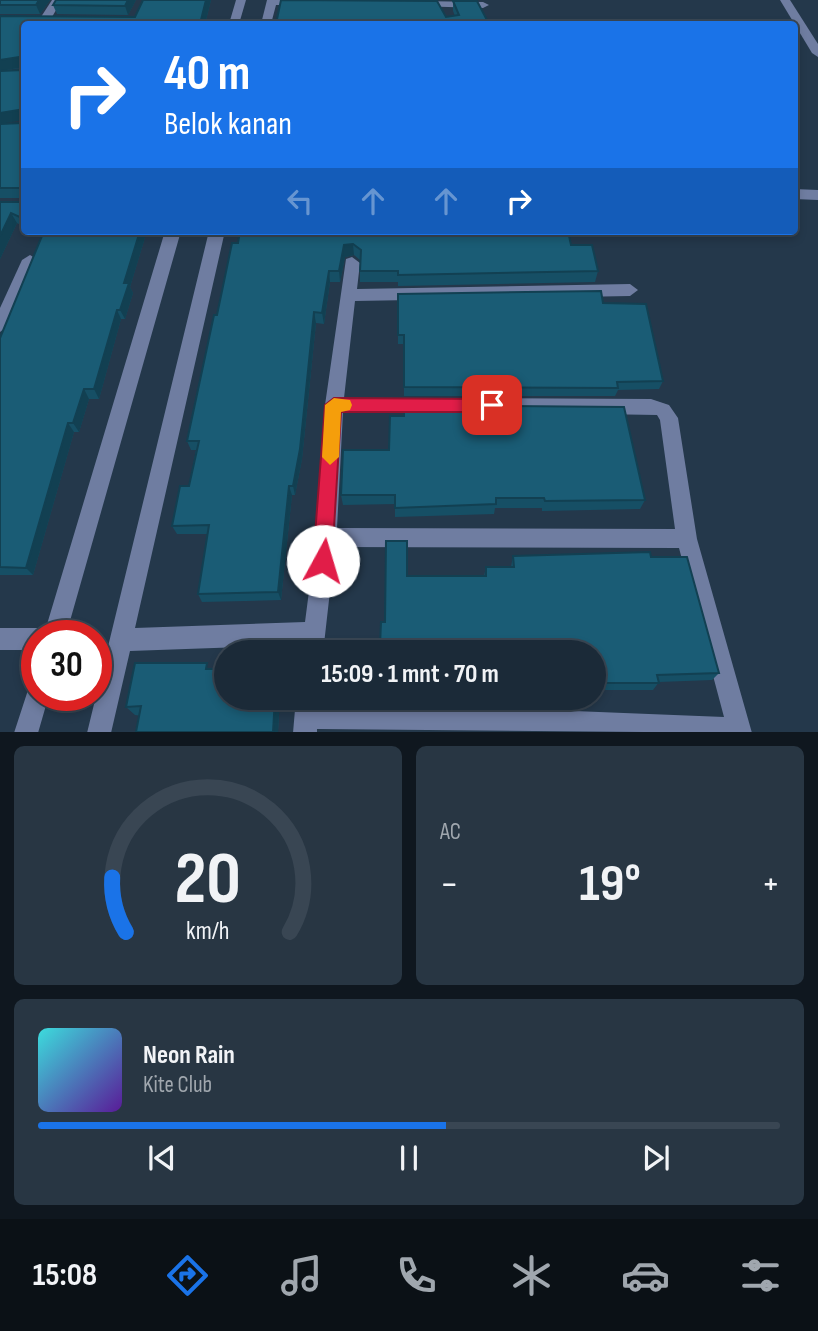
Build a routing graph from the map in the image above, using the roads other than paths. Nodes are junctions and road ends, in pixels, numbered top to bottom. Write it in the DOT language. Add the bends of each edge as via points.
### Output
graph roads {
  1 [pos="57,0"];
  2 [pos="241,0"];
  3 [pos="785,0"];
  4 [pos="272,1"];
  5 [pos="313,2"];
  6 [pos="404,4"];
  7 [pos="483,5"];
  8 [pos="46,20"];
  9 [pos="235,21"];
  10 [pos="267,21"];
  11 [pos="818,52"];
  12 [pos="798,194"];
  13 [pos="818,195"];
  14 [pos="172,235"];
  15 [pos="217,235"];
  16 [pos="30,260"];
  17 [pos="352,263"];
  18 [pos="630,290"];
  19 [pos="349,295"];
  20 [pos="5,304"];
  21 [pos="0,326"];
  22 [pos="334,405"];
  23 [pos="326,537"];
  24 [pos="687,539"];
  25 [pos="59,620"];
  26 [pos="0,639"];
  27 [pos="21,639"];
  28 [pos="120,640"];
  29 [pos="313,640"];
  30 [pos="214,641"];
  31 [pos="32,711"];
  32 [pos="307,716"];
  33 [pos="739,731"];
  34 [pos="26,732"];
  35 [pos="99,732"];
  1 -- 8 [label="street"];
  2 -- 9 [label="street"];
  3 -- 11 [label="street"];
  4 -- 5 [label="street"];
  4 -- 10 [label="street"];
  6 -- 7 [label="street" via="445,9"];
  12 -- 13 [label="street"];
  14 -- 25 [label="street"];
  15 -- 28 [label="street"];
  16 -- 20 [label="street"];
  17 -- 19 [label="street"];
  18 -- 19 [label="street"];
  19 -- 22 [label="street"];
  20 -- 21 [label="street"];
  22 -- 23 [label="street"];
  22 -- 24 [label="street" via="651,406 663,410 669,418"];
  23 -- 24 [label="street"];
  23 -- 29 [label="street"];
  24 -- 33 [label="street"];
  26 -- 27 [label="street"];
  28 -- 30 [label="street"];
  28 -- 35 [label="street"];
  31 -- 34 [label="street"];
  32 -- 33 [label="street" via="524,720"];
}
